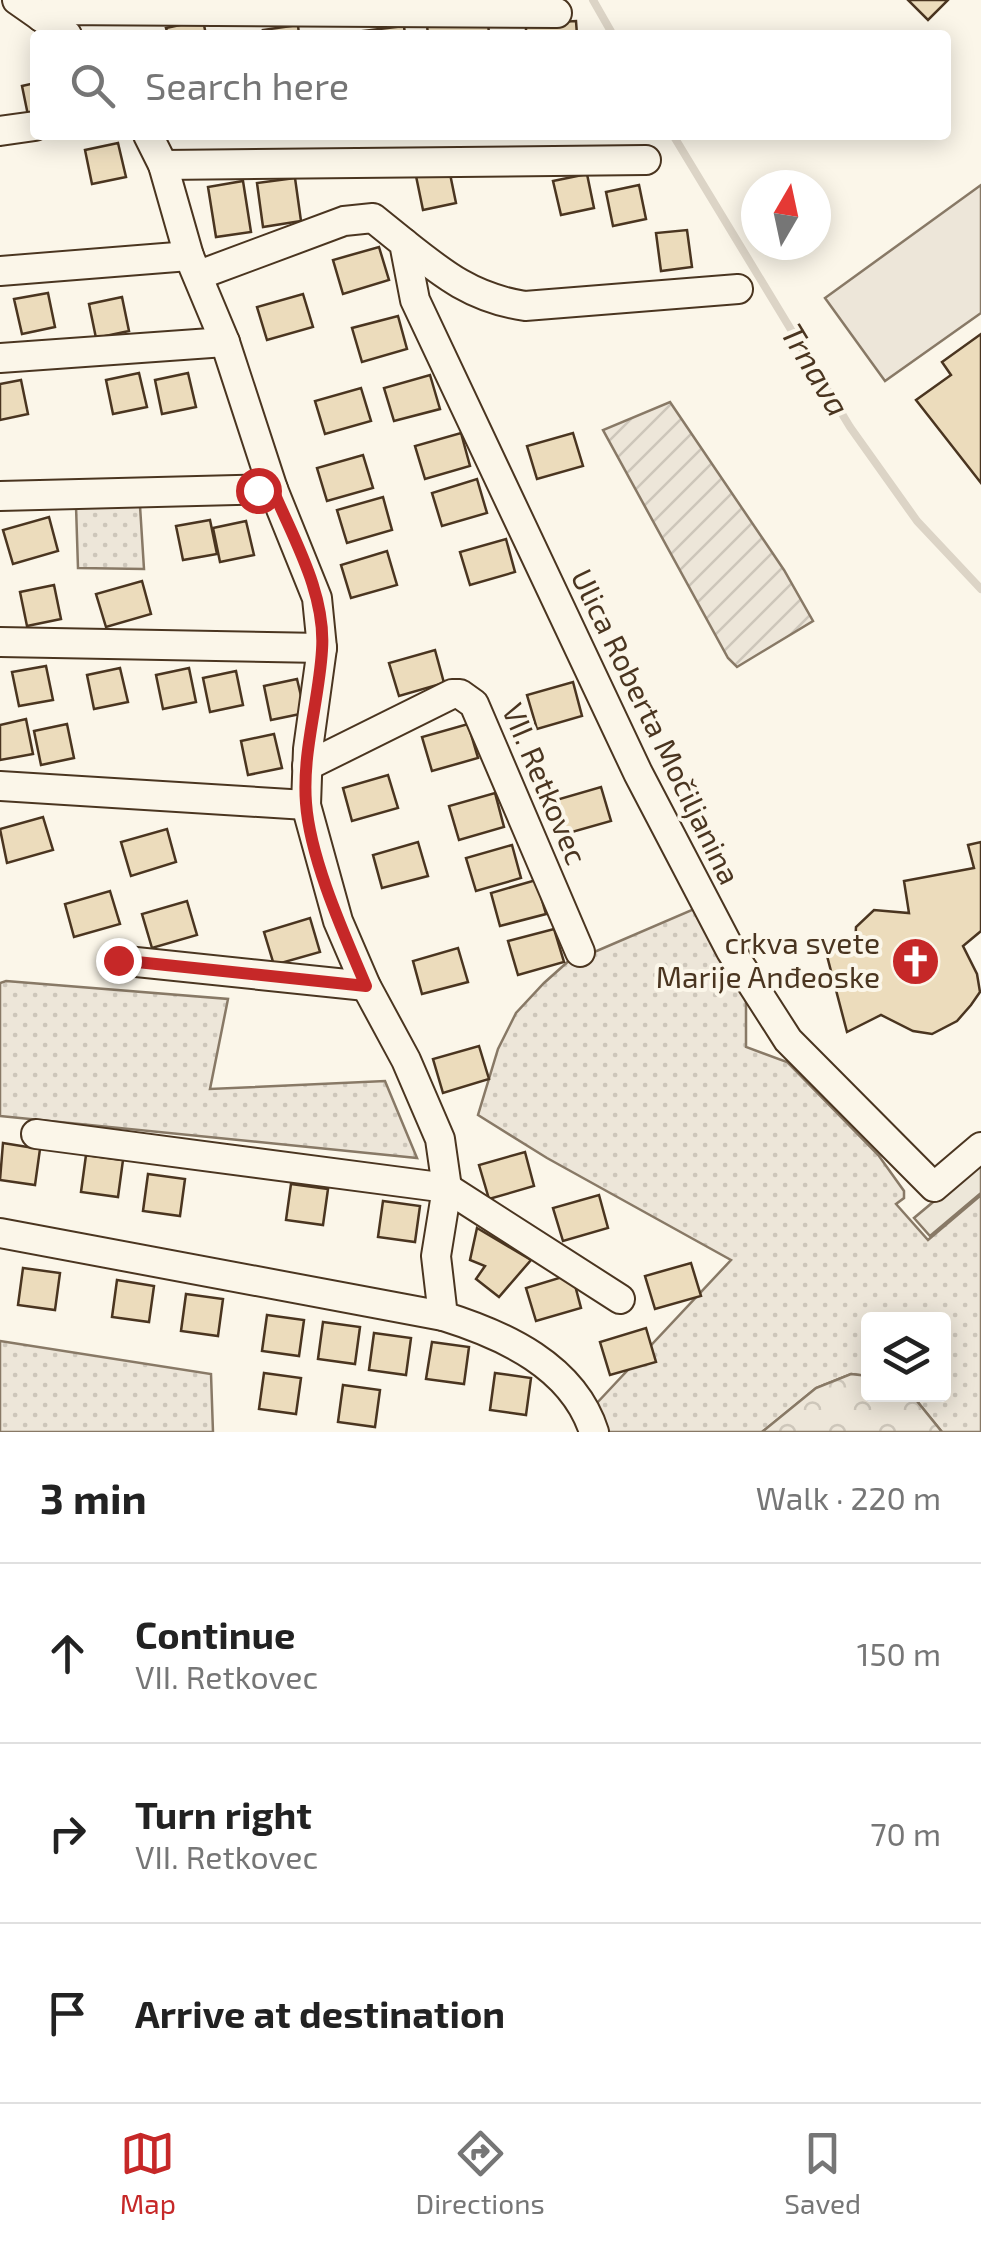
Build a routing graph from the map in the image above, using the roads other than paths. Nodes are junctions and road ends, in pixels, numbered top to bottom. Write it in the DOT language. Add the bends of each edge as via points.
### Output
graph roads {
  1 [pos="17,0"];
  2 [pos="558,12"];
  3 [pos="41,18"];
  4 [pos="59,30"];
  5 [pos="30,127"];
  6 [pos="0,130"];
  7 [pos="150,140"];
  8 [pos="646,160"];
  9 [pos="162,164"];
  10 [pos="404,243"];
  11 [pos="194,266"];
  12 [pos="0,271"];
  13 [pos="738,290"];
  14 [pos="225,342"];
  15 [pos="0,358"];
  16 [pos="273,490"];
  17 [pos="0,496"];
  18 [pos="0,642"];
  19 [pos="322,648"];
  20 [pos="307,766"];
  21 [pos="0,786"];
  22 [pos="306,805"];
  23 [pos="580,952"];
  24 [pos="118,960"];
  25 [pos="366,986"];
  26 [pos="36,1134"];
  27 [pos="981,1147"];
  28 [pos="446,1188"];
  29 [pos="0,1233"];
  30 [pos="620,1299"];
  31 [pos="443,1316"];
  32 [pos="594,1432"];
  1 -- 3 [label="street"];
  2 -- 3 [label="street" via="52,10"];
  3 -- 4 [label="street"];
  5 -- 6 [label="street"];
  7 -- 9 [label="street"];
  8 -- 9 [label="street"];
  9 -- 11 [label="street"];
  10 -- 11 [label="street" via="373,218"];
  10 -- 13 [label="street" via="458,284 525,306"];
  10 -- 27 [label="street, Ulica Roberta Močiljanina" via="415,300 731,952 788,1040 934,1187"];
  11 -- 12 [label="street"];
  11 -- 14 [label="street"];
  14 -- 15 [label="street"];
  14 -- 16 [label="street"];
  16 -- 17 [label="street"];
  16 -- 19 [label="street" via="317,598"];
  18 -- 19 [label="street"];
  19 -- 20 [label="street"];
  20 -- 22 [label="street"];
  20 -- 23 [label="street, VII. Retkovec" via="452,694 468,698"];
  21 -- 22 [label="street"];
  22 -- 25 [label="street" via="338,920"];
  24 -- 25 [label="street"];
  25 -- 28 [label="street" via="440,1139"];
  26 -- 28 [label="street"];
  28 -- 30 [label="street"];
  28 -- 31 [label="street" via="436,1256"];
  29 -- 31 [label="street"];
  31 -- 32 [label="street" via="532,1356 572,1388"];
}
